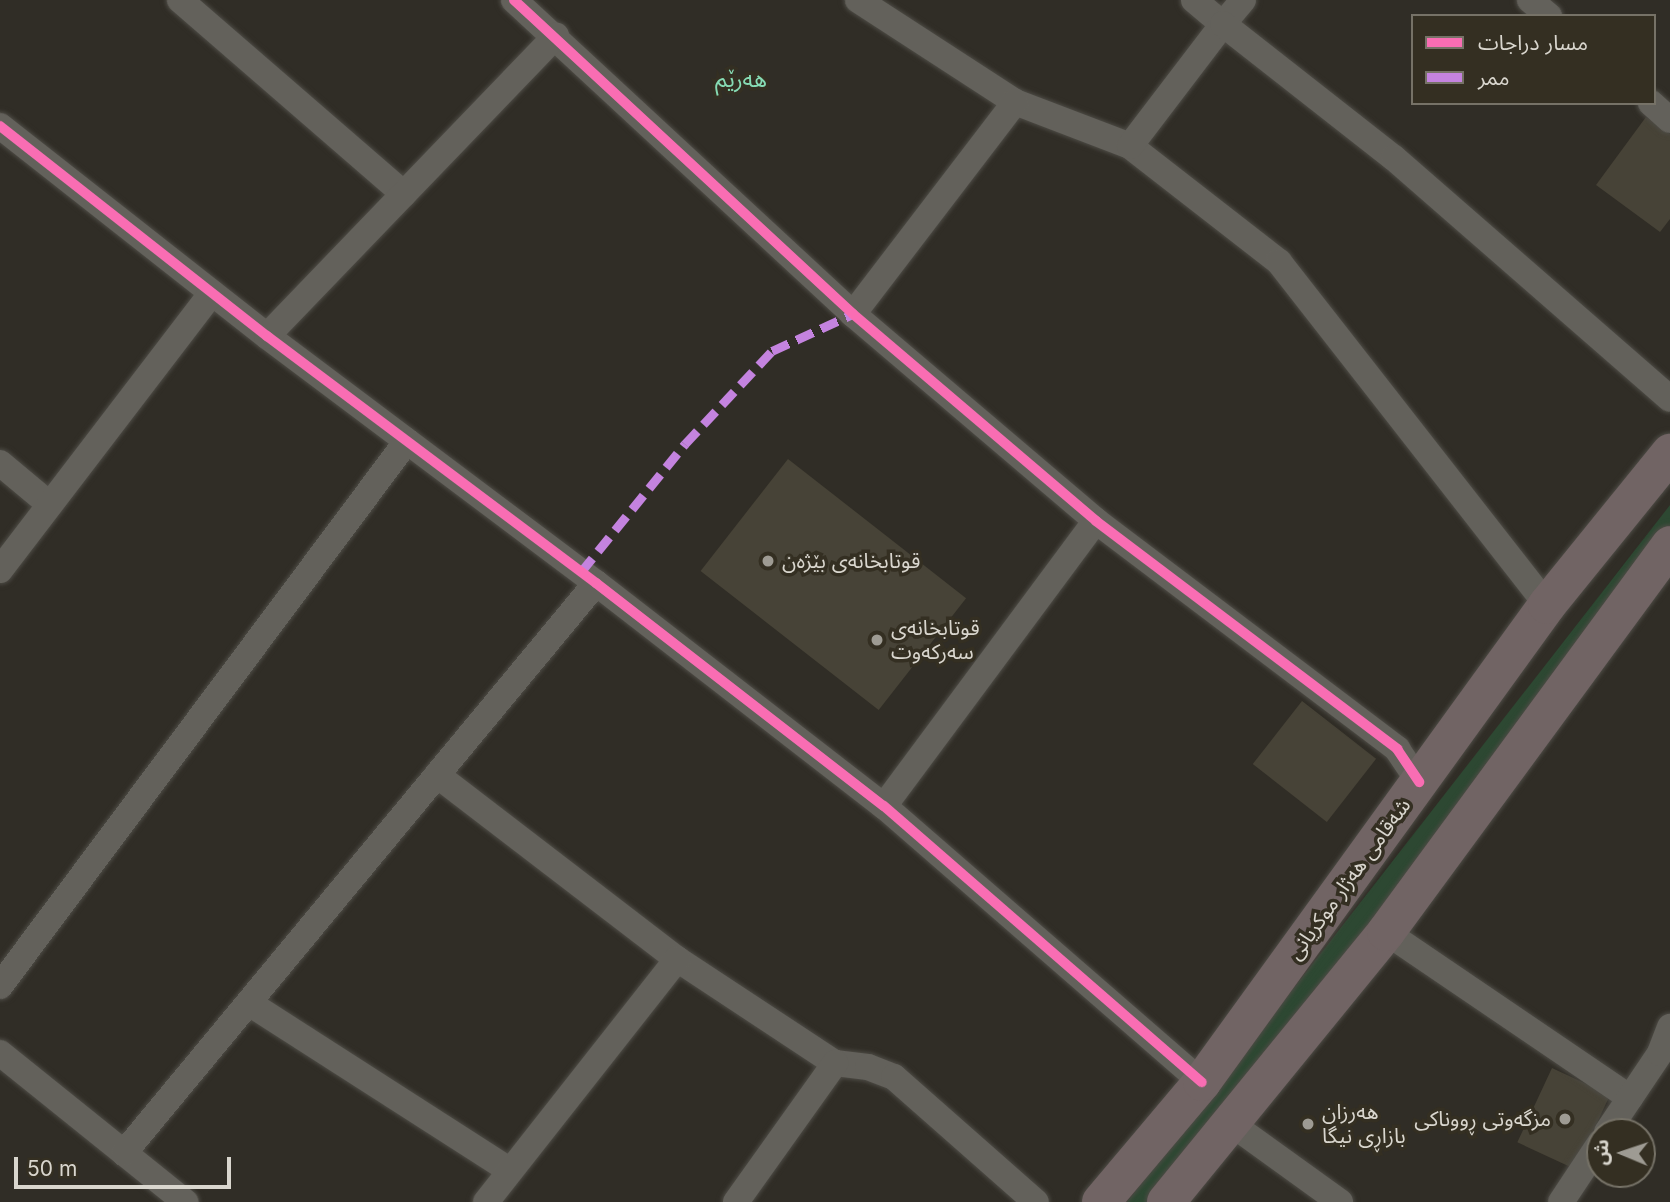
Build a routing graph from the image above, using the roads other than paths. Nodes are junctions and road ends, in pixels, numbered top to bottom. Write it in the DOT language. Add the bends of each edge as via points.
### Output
graph roads {
  1 [pos="180,0"];
  2 [pos="858,0"];
  3 [pos="1195,0"];
  4 [pos="1243,0"];
  5 [pos="1530,0"];
  6 [pos="530,5"];
  7 [pos="1547,14"];
  8 [pos="1223,24"];
  9 [pos="556,36"];
  10 [pos="1015,102"];
  11 [pos="1653,105"];
  12 [pos="1670,120"];
  13 [pos="0,126"];
  14 [pos="1130,146"];
  15 [pos="404,194"];
  16 [pos="212,293"];
  17 [pos="853,314"];
  18 [pos="267,336"];
  19 [pos="1670,399"];
  20 [pos="407,441"];
  21 [pos="1670,453"];
  22 [pos="0,463"];
  23 [pos="49,504"];
  24 [pos="1096,522"];
  25 [pos="1668,552"];
  26 [pos="0,570"];
  27 [pos="596,583"];
  28 [pos="1547,605"];
  29 [pos="438,775"];
  30 [pos="1419,782"];
  31 [pos="884,806"];
  32 [pos="1387,932"];
  33 [pos="677,959"];
  34 [pos="0,986"];
  35 [pos="249,1003"];
  36 [pos="1670,1027"];
  37 [pos="0,1053"];
  38 [pos="835,1063"];
  39 [pos="1202,1082"];
  40 [pos="1630,1098"];
  41 [pos="1616,1118"];
  42 [pos="1229,1122"];
  43 [pos="124,1153"];
  44 [pos="1586,1164"];
  45 [pos="508,1169"];
  46 [pos="185,1202"];
  47 [pos="486,1202"];
  48 [pos="736,1202"];
  49 [pos="1036,1202"];
  50 [pos="1101,1202"];
  51 [pos="1166,1202"];
  52 [pos="1340,1202"];
  53 [pos="1561,1202"];
  1 -- 15 [label="street"];
  2 -- 10 [label="street"];
  3 -- 8 [label="street"];
  4 -- 8 [label="street"];
  5 -- 7 [label="street"];
  6 -- 9 [label="street"];
  8 -- 14 [label="street"];
  8 -- 19 [label="street" via="1394,158"];
  9 -- 15 [label="street"];
  9 -- 17 [label="street"];
  10 -- 14 [label="street"];
  10 -- 17 [label="street"];
  11 -- 12 [label="street"];
  13 -- 16 [label="street"];
  14 -- 28 [label="street" via="1279,262"];
  15 -- 18 [label="street"];
  16 -- 18 [label="street"];
  16 -- 23 [label="street"];
  17 -- 24 [label="street"];
  18 -- 20 [label="street"];
  20 -- 27 [label="street"];
  20 -- 34 [label="street"];
  21 -- 28 [label="highway, شەقامی ھەژار موکریانی"];
  22 -- 23 [label="street"];
  23 -- 26 [label="street"];
  24 -- 30 [label="street" via="1397,749"];
  24 -- 31 [label="street"];
  25 -- 32 [label="highway"];
  27 -- 29 [label="street"];
  27 -- 31 [label="street"];
  28 -- 30 [label="highway, شەقامی ھەژار موکریانی"];
  29 -- 33 [label="street"];
  29 -- 35 [label="street"];
  30 -- 39 [label="highway, شەقامی ھەژار موکریانی"];
  31 -- 39 [label="street"];
  32 -- 40 [label="street"];
  32 -- 42 [label="highway"];
  33 -- 38 [label="street"];
  33 -- 45 [label="street"];
  35 -- 43 [label="street"];
  35 -- 45 [label="street"];
  36 -- 40 [label="street" via="1660,1053"];
  37 -- 43 [label="street"];
  38 -- 48 [label="street"];
  38 -- 49 [label="street" via="894,1077"];
  39 -- 50 [label="highway, شەقامی ھەژار موکریانی"];
  40 -- 41 [label="street"];
  42 -- 51 [label="highway"];
  42 -- 52 [label="street"];
  43 -- 46 [label="street"];
  44 -- 53 [label="street"];
  45 -- 47 [label="street"];
}
